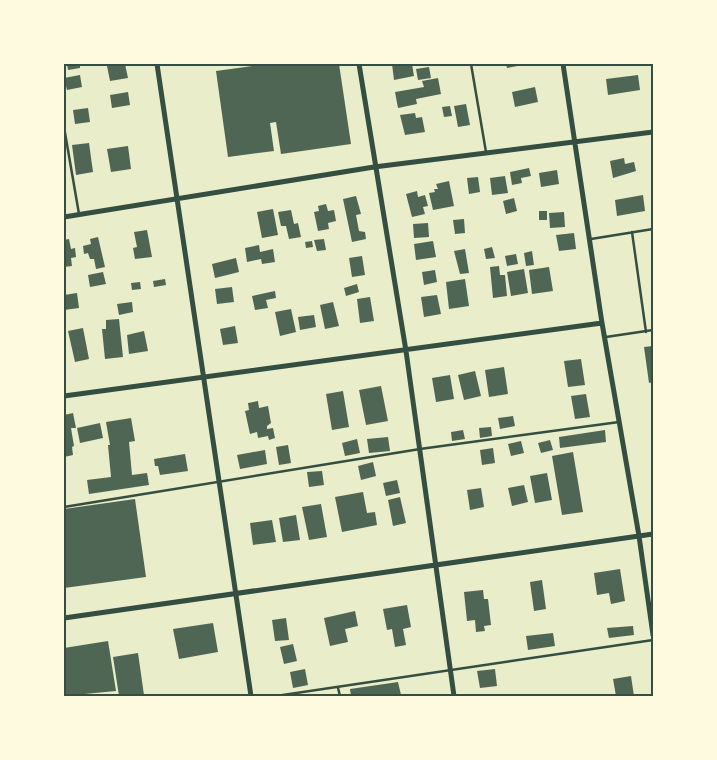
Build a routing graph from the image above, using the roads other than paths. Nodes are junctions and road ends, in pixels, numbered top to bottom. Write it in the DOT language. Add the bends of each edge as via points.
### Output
graph roads {
  1 [pos="157,64"];
  2 [pos="359,64"];
  3 [pos="471,64"];
  4 [pos="563,64"];
  5 [pos="64,127"];
  6 [pos="653,132"];
  7 [pos="575,143"];
  8 [pos="486,154"];
  9 [pos="374,167"];
  10 [pos="177,198"];
  11 [pos="80,215"];
  12 [pos="64,217"];
  13 [pos="653,229"];
  14 [pos="632,232"];
  15 [pos="590,240"];
  16 [pos="602,323"];
  17 [pos="653,330"];
  18 [pos="646,332"];
  19 [pos="604,338"];
  20 [pos="406,351"];
  21 [pos="203,377"];
  22 [pos="64,396"];
  23 [pos="619,422"];
  24 [pos="420,449"];
  25 [pos="218,482"];
  26 [pos="64,507"];
  27 [pos="653,534"];
  28 [pos="639,536"];
  29 [pos="437,566"];
  30 [pos="236,594"];
  31 [pos="64,618"];
  32 [pos="653,634"];
  33 [pos="653,640"];
  34 [pos="451,670"];
  35 [pos="338,687"];
  36 [pos="251,696"];
  37 [pos="276,696"];
  38 [pos="340,696"];
  39 [pos="454,696"];
  1 -- 10 [label="street"];
  2 -- 9 [label="street"];
  3 -- 8 [label="lane"];
  4 -- 7 [label="street"];
  5 -- 11 [label="lane"];
  6 -- 7 [label="street"];
  7 -- 8 [label="street"];
  7 -- 15 [label="street"];
  8 -- 9 [label="street"];
  9 -- 10 [label="street"];
  9 -- 20 [label="street"];
  10 -- 11 [label="street"];
  10 -- 21 [label="street"];
  11 -- 12 [label="street"];
  13 -- 14 [label="lane"];
  14 -- 15 [label="lane"];
  14 -- 18 [label="lane"];
  15 -- 16 [label="street"];
  16 -- 19 [label="street"];
  16 -- 20 [label="street"];
  17 -- 18 [label="lane"];
  18 -- 19 [label="lane"];
  19 -- 23 [label="street"];
  20 -- 21 [label="street"];
  20 -- 24 [label="street"];
  21 -- 22 [label="street"];
  21 -- 25 [label="street"];
  23 -- 24 [label="lane"];
  23 -- 28 [label="street"];
  24 -- 25 [label="lane"];
  24 -- 29 [label="street"];
  25 -- 26 [label="lane"];
  25 -- 30 [label="street"];
  27 -- 28 [label="street"];
  28 -- 29 [label="street"];
  28 -- 32 [label="street"];
  29 -- 30 [label="street"];
  29 -- 34 [label="street"];
  30 -- 31 [label="street"];
  30 -- 36 [label="street"];
  33 -- 34 [label="lane"];
  34 -- 35 [label="lane"];
  34 -- 39 [label="street"];
  35 -- 37 [label="lane"];
  35 -- 38 [label="lane"];
}
